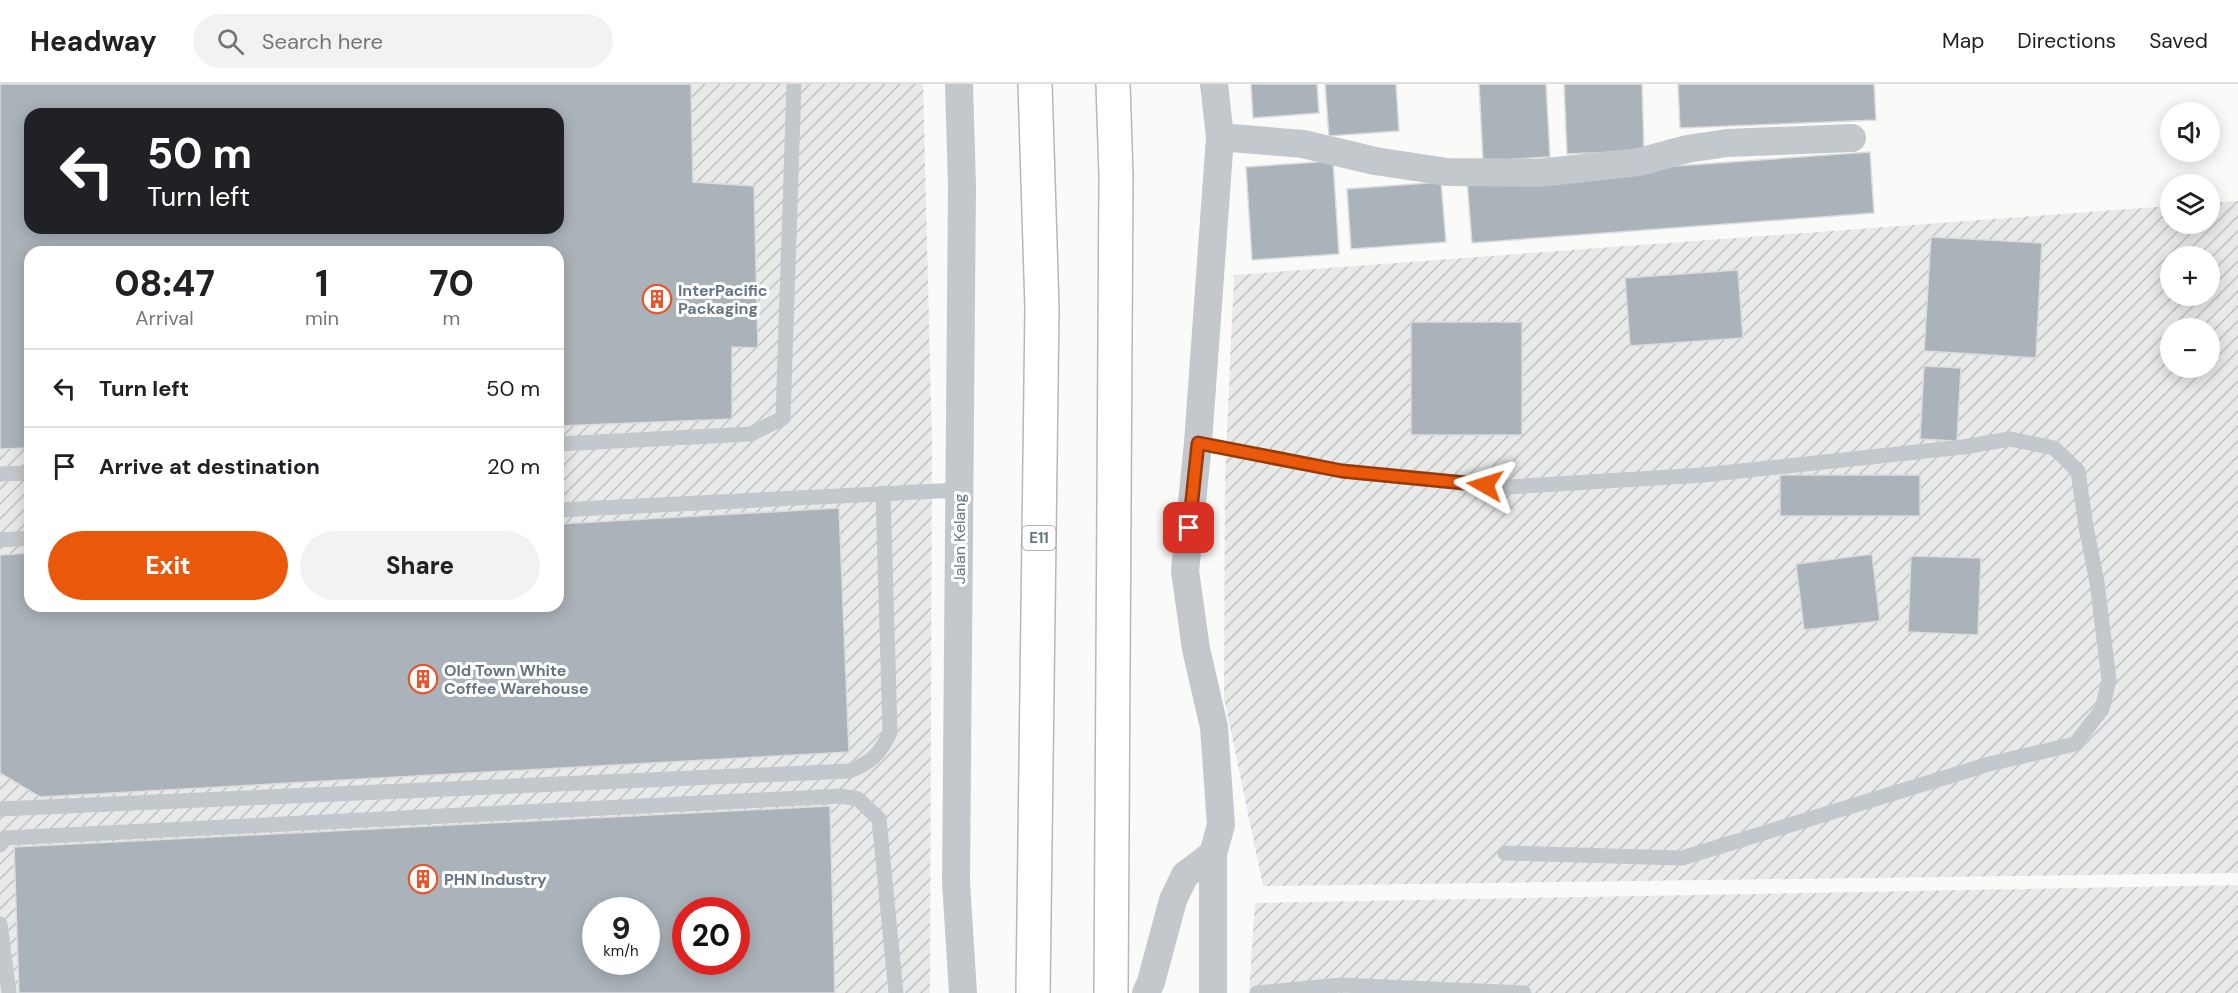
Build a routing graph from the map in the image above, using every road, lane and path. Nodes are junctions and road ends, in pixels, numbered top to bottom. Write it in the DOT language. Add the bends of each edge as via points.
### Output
graph roads {
  1 [pos="794,84"];
  2 [pos="959,84"];
  3 [pos="1035,84"];
  4 [pos="1113,84"];
  5 [pos="1214,84"];
  6 [pos="1220,138"];
  7 [pos="1852,138"];
  8 [pos="1198,443"];
  9 [pos="564,444"];
  10 [pos="24,473"];
  11 [pos="0,474"];
  12 [pos="959,490"];
  13 [pos="883,493"];
  14 [pos="564,510"];
  15 [pos="24,538"];
  16 [pos="0,540"];
  17 [pos="0,809"];
  18 [pos="0,845"];
  19 [pos="1505,853"];
  20 [pos="1213,854"];
  21 [pos="0,924"];
  22 [pos="9,993"];
  23 [pos="896,993"];
  24 [pos="963,993"];
  25 [pos="1033,993"];
  26 [pos="1111,993"];
  27 [pos="1146,993"];
  28 [pos="1213,993"];
  29 [pos="1257,993"];
  30 [pos="1524,993"];
  1 -- 9 [label="lane" via="783,418 751,434"];
  2 -- 12 [label="street, Jalan Kelang"];
  3 -- 25 [label="highway, E11" via="1042,308"];
  4 -- 26 [label="highway" via="1116,176"];
  5 -- 6 [label="street"];
  6 -- 7 [label="street" via="1303,144 1447,172 1538,173 1639,162 1727,143"];
  6 -- 8 [label="street"];
  8 -- 19 [label="lane" via="1342,471 1508,488 1703,475 2010,439 2054,448 2078,471 2109,680 2102,709 2075,744 1989,764 1682,858"];
  8 -- 20 [label="street" via="1185,571 1196,649 1214,727 1221,825"];
  10 -- 11 [label="lane"];
  12 -- 13 [label="lane"];
  12 -- 24 [label="street, Jalan Kelang" via="956,882"];
  13 -- 14 [label="lane"];
  13 -- 17 [label="lane" via="890,732 882,750 867,765 849,771"];
  15 -- 16 [label="lane"];
  18 -- 23 [label="lane" via="5,838 841,796 858,799 879,819"];
  20 -- 27 [label="street" via="1185,875 1173,900"];
  20 -- 28 [label="street"];
  21 -- 22 [label="lane"];
  29 -- 30 [label="lane" via="1341,985"];
}
